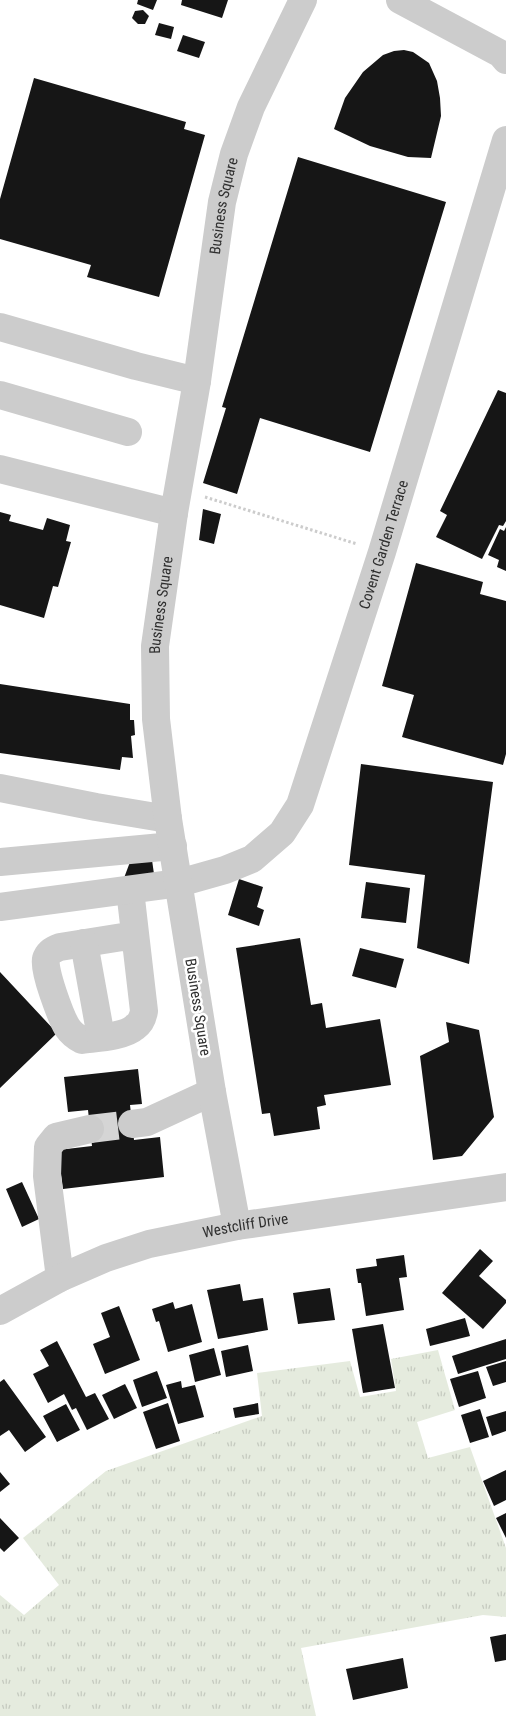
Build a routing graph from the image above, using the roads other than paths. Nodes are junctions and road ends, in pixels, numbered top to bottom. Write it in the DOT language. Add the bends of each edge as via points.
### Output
graph roads {
  1 [pos="303,0"];
  2 [pos="400,0"];
  3 [pos="506,60"];
  4 [pos="506,140"];
  5 [pos="0,326"];
  6 [pos="197,381"];
  7 [pos="0,395"];
  8 [pos="128,432"];
  9 [pos="0,469"];
  10 [pos="176,501"];
  11 [pos="0,788"];
  12 [pos="168,819"];
  13 [pos="173,846"];
  14 [pos="0,862"];
  15 [pos="179,883"];
  16 [pos="130,890"];
  17 [pos="0,907"];
  18 [pos="135,935"];
  19 [pos="84,943"];
  20 [pos="101,1037"];
  21 [pos="212,1092"];
  22 [pos="132,1124"];
  23 [pos="90,1129"];
  24 [pos="506,1187"];
  25 [pos="237,1226"];
  26 [pos="60,1278"];
  27 [pos="0,1311"];
  1 -- 6 [label="street, Business Square" via="251,107 234,154 222,202"];
  2 -- 3 [label="street" via="501,54"];
  4 -- 15 [label="street, Covent Garden Terrace" via="382,552 300,805 282,832 252,859"];
  5 -- 6 [label="street"];
  6 -- 10 [label="street, Business Square"];
  7 -- 8 [label="street"];
  9 -- 10 [label="street"];
  10 -- 12 [label="street, Business Square" via="155,646 156,719"];
  11 -- 12 [label="street"];
  12 -- 13 [label="street, Business Square"];
  13 -- 14 [label="street"];
  13 -- 15 [label="street, Business Square"];
  15 -- 16 [label="street, Covent Garden Terrace"];
  15 -- 21 [label="street, Business Square"];
  16 -- 17 [label="street, Covent Garden Terrace"];
  16 -- 18 [label="street"];
  18 -- 19 [label="street"];
  18 -- 20 [label="street" via="144,1010 142,1020 121,1034"];
  19 -- 20 [label="street"];
  19 -- 20 [label="street" via="51,950 45,966 66,1026 72,1034 82,1040"];
  21 -- 22 [label="street" via="147,1122"];
  21 -- 25 [label="street, Business Square"];
  23 -- 26 [label="street" via="56,1137 48,1147 47,1176"];
  24 -- 25 [label="street, Westcliff Drive"];
  25 -- 26 [label="street, Westcliff Drive" via="148,1244"];
  26 -- 27 [label="street, Westcliff Drive"];
}
